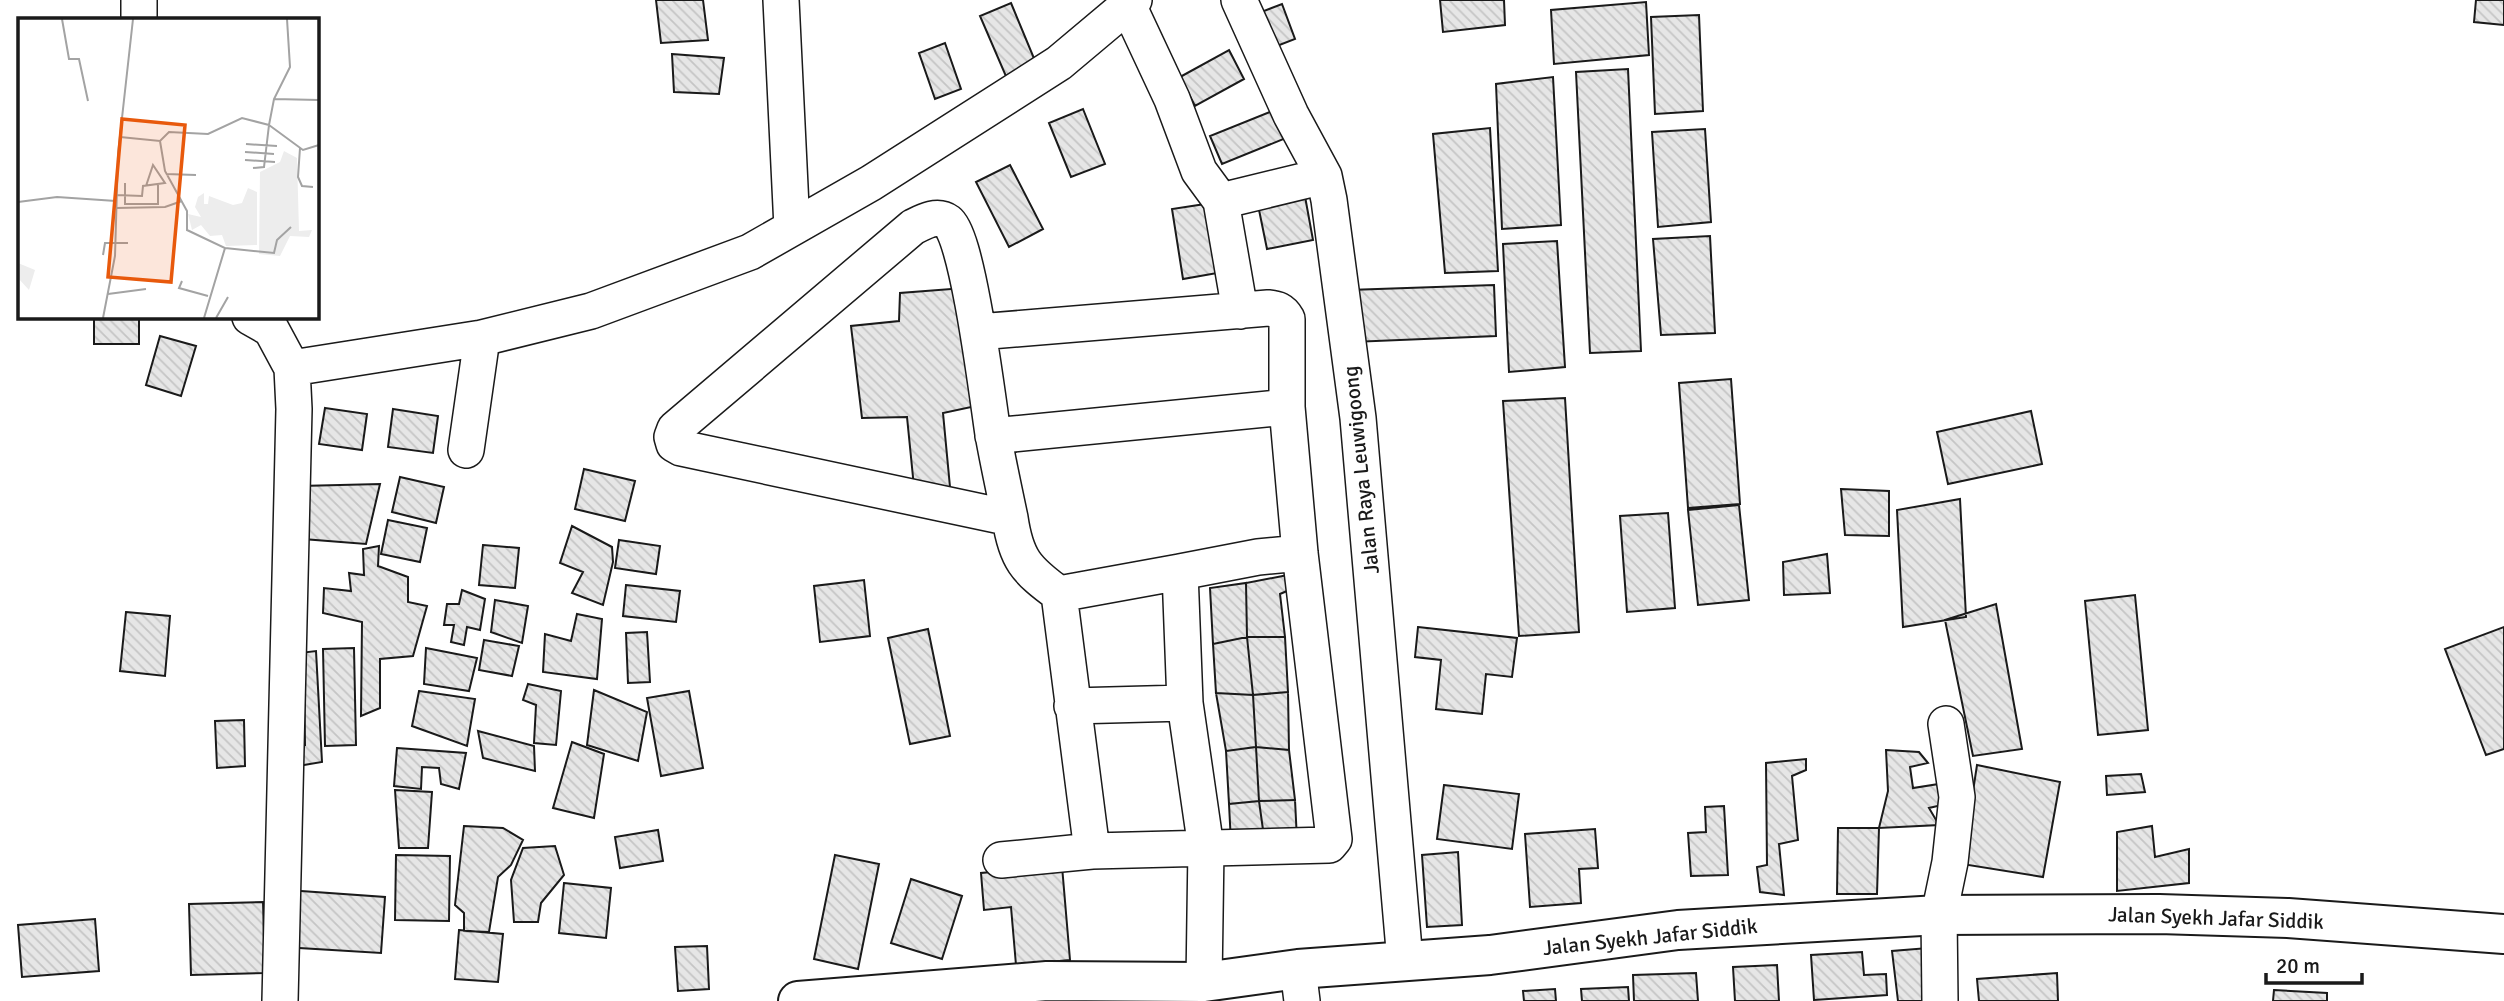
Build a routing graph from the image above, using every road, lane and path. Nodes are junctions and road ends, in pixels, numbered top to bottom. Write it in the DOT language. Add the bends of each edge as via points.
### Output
graph roads {
  1 [pos="139,0"];
  2 [pos="781,0"];
  3 [pos="1239,0"];
  4 [pos="1131,3"];
  5 [pos="139,18"];
  6 [pos="1324,176"];
  7 [pos="1221,201"];
  8 [pos="792,228"];
  9 [pos="1240,311"];
  10 [pos="252,318"];
  11 [pos="978,331"];
  12 [pos="482,338"];
  13 [pos="292,368"];
  14 [pos="1287,407"];
  15 [pos="993,436"];
  16 [pos="466,450"];
  17 [pos="1010,518"];
  18 [pos="1300,553"];
  19 [pos="1180,572"];
  20 [pos="1059,594"];
  21 [pos="1185,703"];
  22 [pos="1072,706"];
  23 [pos="1946,724"];
  24 [pos="1206,848"];
  25 [pos="1092,851"];
  26 [pos="1001,860"];
  27 [pos="1939,915"];
  28 [pos="2504,934"];
  29 [pos="1405,961"];
  30 [pos="1204,982"];
  31 [pos="1300,985"];
  32 [pos="280,1001"];
  33 [pos="798,1001"];
  34 [pos="1940,1001"];
  1 -- 5 [label="street"];
  2 -- 8 [label="street"];
  3 -- 6 [label="street, Jalan Raya Leuwigoong"];
  4 -- 7 [label="street" via="1199,171"];
  4 -- 8 [label="street" via="1059,63"];
  6 -- 7 [label="street"];
  6 -- 29 [label="street, Jalan Raya Leuwigoong" via="1358,418"];
  7 -- 9 [label="street"];
  8 -- 12 [label="street" via="750,252 591,312"];
  9 -- 11 [label="street"];
  9 -- 14 [label="street" via="1275,309 1287,319"];
  10 -- 13 [label="street" via="271,329"];
  11 -- 15 [label="street"];
  11 -- 17 [label="street" via="959,242 950,223 928,220 913,227 671,437 681,449"];
  12 -- 13 [label="street"];
  12 -- 16 [label="street"];
  13 -- 32 [label="street"];
  14 -- 15 [label="street"];
  14 -- 18 [label="street"];
  15 -- 17 [label="street"];
  17 -- 20 [label="street" via="1025,566"];
  18 -- 19 [label="street"];
  18 -- 24 [label="street" via="1333,842"];
  19 -- 20 [label="street"];
  19 -- 21 [label="street"];
  20 -- 22 [label="street"];
  21 -- 22 [label="street"];
  21 -- 24 [label="street"];
  22 -- 25 [label="street"];
  23 -- 27 [label="street" via="1958,797"];
  24 -- 25 [label="street"];
  24 -- 30 [label="street"];
  25 -- 26 [label="street"];
  27 -- 28 [label="main road, Jalan Syekh Jafar Siddik" via="2288,918"];
  27 -- 29 [label="main road, Jalan Syekh Jafar Siddik" via="1678,930 1490,955"];
  27 -- 34 [label="street"];
  29 -- 31 [label="main road, Jalan Syekh Jafar Siddik"];
  30 -- 31 [label="main road, Jalan Syekh Jafar Siddik"];
  30 -- 33 [label="main road, Jalan Syekh Jafar Siddik" via="1047,981"];
}
